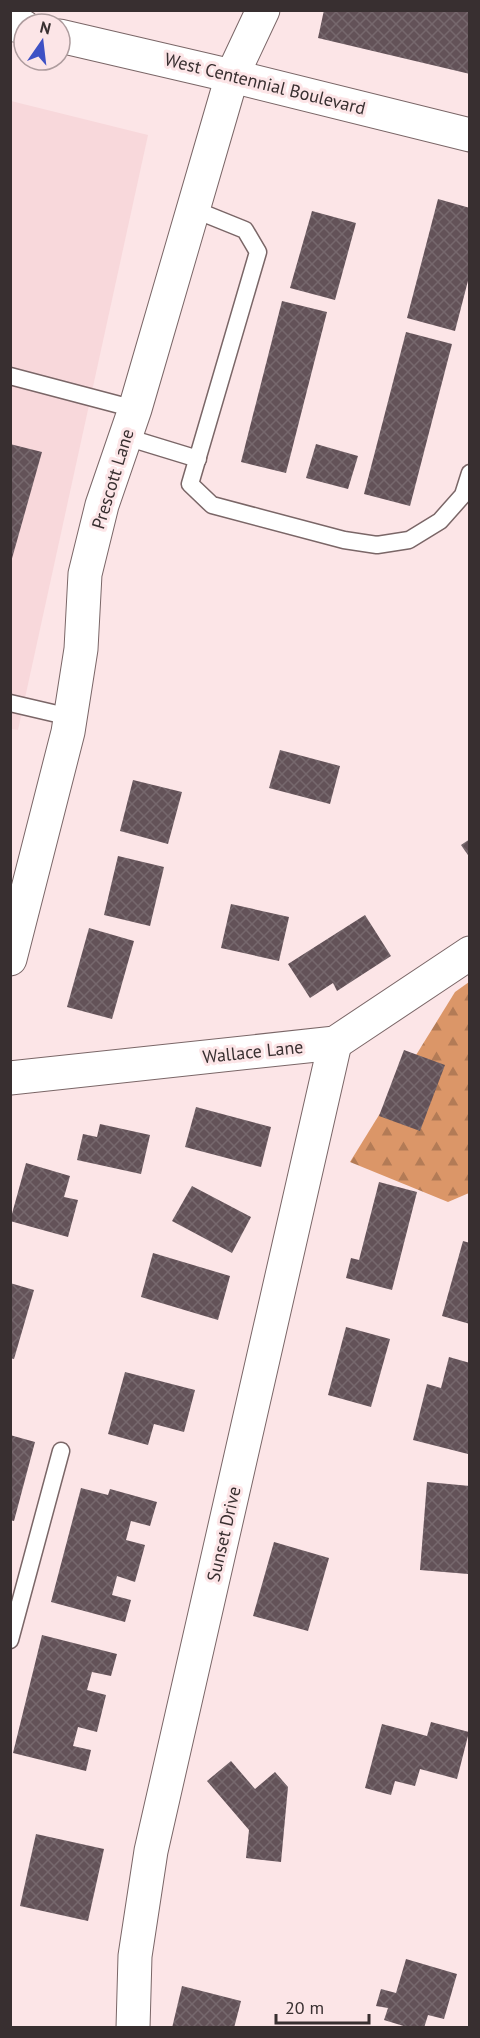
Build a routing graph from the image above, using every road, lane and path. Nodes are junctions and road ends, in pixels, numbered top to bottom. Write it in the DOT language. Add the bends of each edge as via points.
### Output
graph roads {
  1 [pos="263,10"];
  2 [pos="72,39"];
  3 [pos="232,75"];
  4 [pos="470,135"];
  5 [pos="193,208"];
  6 [pos="10,376"];
  7 [pos="130,423"];
  8 [pos="198,459"];
  9 [pos="470,473"];
  10 [pos="10,703"];
  11 [pos="70,717"];
  12 [pos="470,953"];
  13 [pos="10,959"];
  14 [pos="335,1043"];
  15 [pos="10,1078"];
  16 [pos="61,1450"];
  17 [pos="10,1640"];
  18 [pos="133,2028"];
  1 -- 3 [label="street, Prescott Lane"];
  2 -- 3 [label="street, West Centennial Boulevard"];
  3 -- 4 [label="street, West Centennial Boulevard"];
  3 -- 5 [label="street, Prescott Lane"];
  5 -- 7 [label="street, Prescott Lane"];
  5 -- 8 [label="lane" via="245,230 258,252"];
  6 -- 7 [label="lane"];
  7 -- 8 [label="lane"];
  7 -- 11 [label="street, Prescott Lane" via="102,505 86,574 81,648"];
  8 -- 9 [label="lane" via="190,484 212,505 377,545 409,540 440,521 464,495"];
  10 -- 11 [label="lane"];
  11 -- 13 [label="street, Prescott Lane"];
  12 -- 14 [label="street, Wallace Lane"];
  14 -- 15 [label="street, Wallace Lane"];
  14 -- 18 [label="street, Sunset Drive" via="151,1851 135,1956"];
  16 -- 17 [label="lane"];
}
